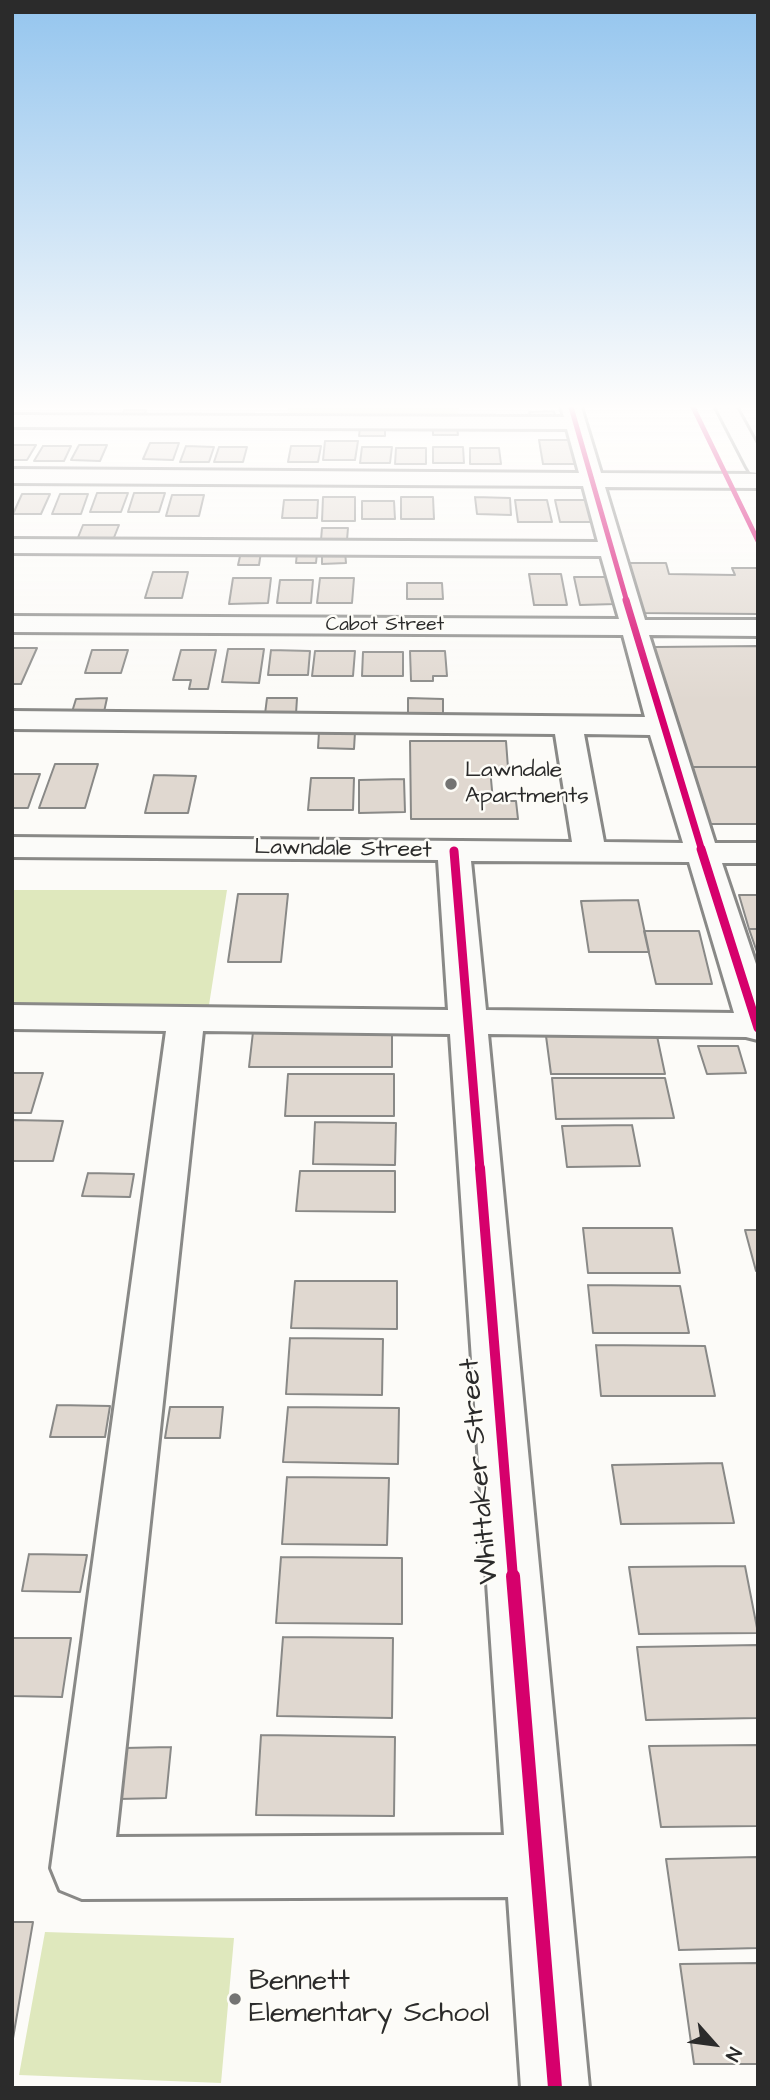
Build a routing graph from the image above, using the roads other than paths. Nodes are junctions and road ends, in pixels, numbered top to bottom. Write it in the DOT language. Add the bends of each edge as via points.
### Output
graph roads {
  1 [pos="599,505"];
  2 [pos="12,545"];
  3 [pos="612,549"];
  4 [pos="12,624"];
  5 [pos="633,627"];
  6 [pos="758,628"];
  7 [pos="12,720"];
  8 [pos="568,725"];
  9 [pos="662,726"];
  10 [pos="12,847"];
  11 [pos="454,851"];
  12 [pos="590,852"];
  13 [pos="703,853"];
  14 [pos="758,853"];
  15 [pos="12,1017"];
  16 [pos="186,1019"];
  17 [pos="468,1023"];
  18 [pos="757,1027"];
  19 [pos="536,1866"];
  20 [pos="555,2088"];
  1 -- 3 [label="street"];
  2 -- 3 [label="street"];
  3 -- 5 [label="street"];
  4 -- 5 [label="street, Cabot Street"];
  5 -- 6 [label="street, Cabot Street"];
  5 -- 9 [label="street"];
  7 -- 8 [label="street"];
  8 -- 9 [label="street"];
  8 -- 12 [label="street"];
  9 -- 13 [label="street"];
  10 -- 11 [label="street, Lawndale Street"];
  11 -- 12 [label="street, Lawndale Street"];
  11 -- 17 [label="street, Whittaker Street"];
  12 -- 13 [label="street, Lawndale Street"];
  13 -- 14 [label="street, Lawndale Street"];
  13 -- 18 [label="street"];
  15 -- 16 [label="street"];
  16 -- 17 [label="street"];
  16 -- 19 [label="street" via="82,1868"];
  17 -- 18 [label="street"];
  17 -- 19 [label="street, Whittaker Street"];
  19 -- 20 [label="street, Whittaker Street"];
}
